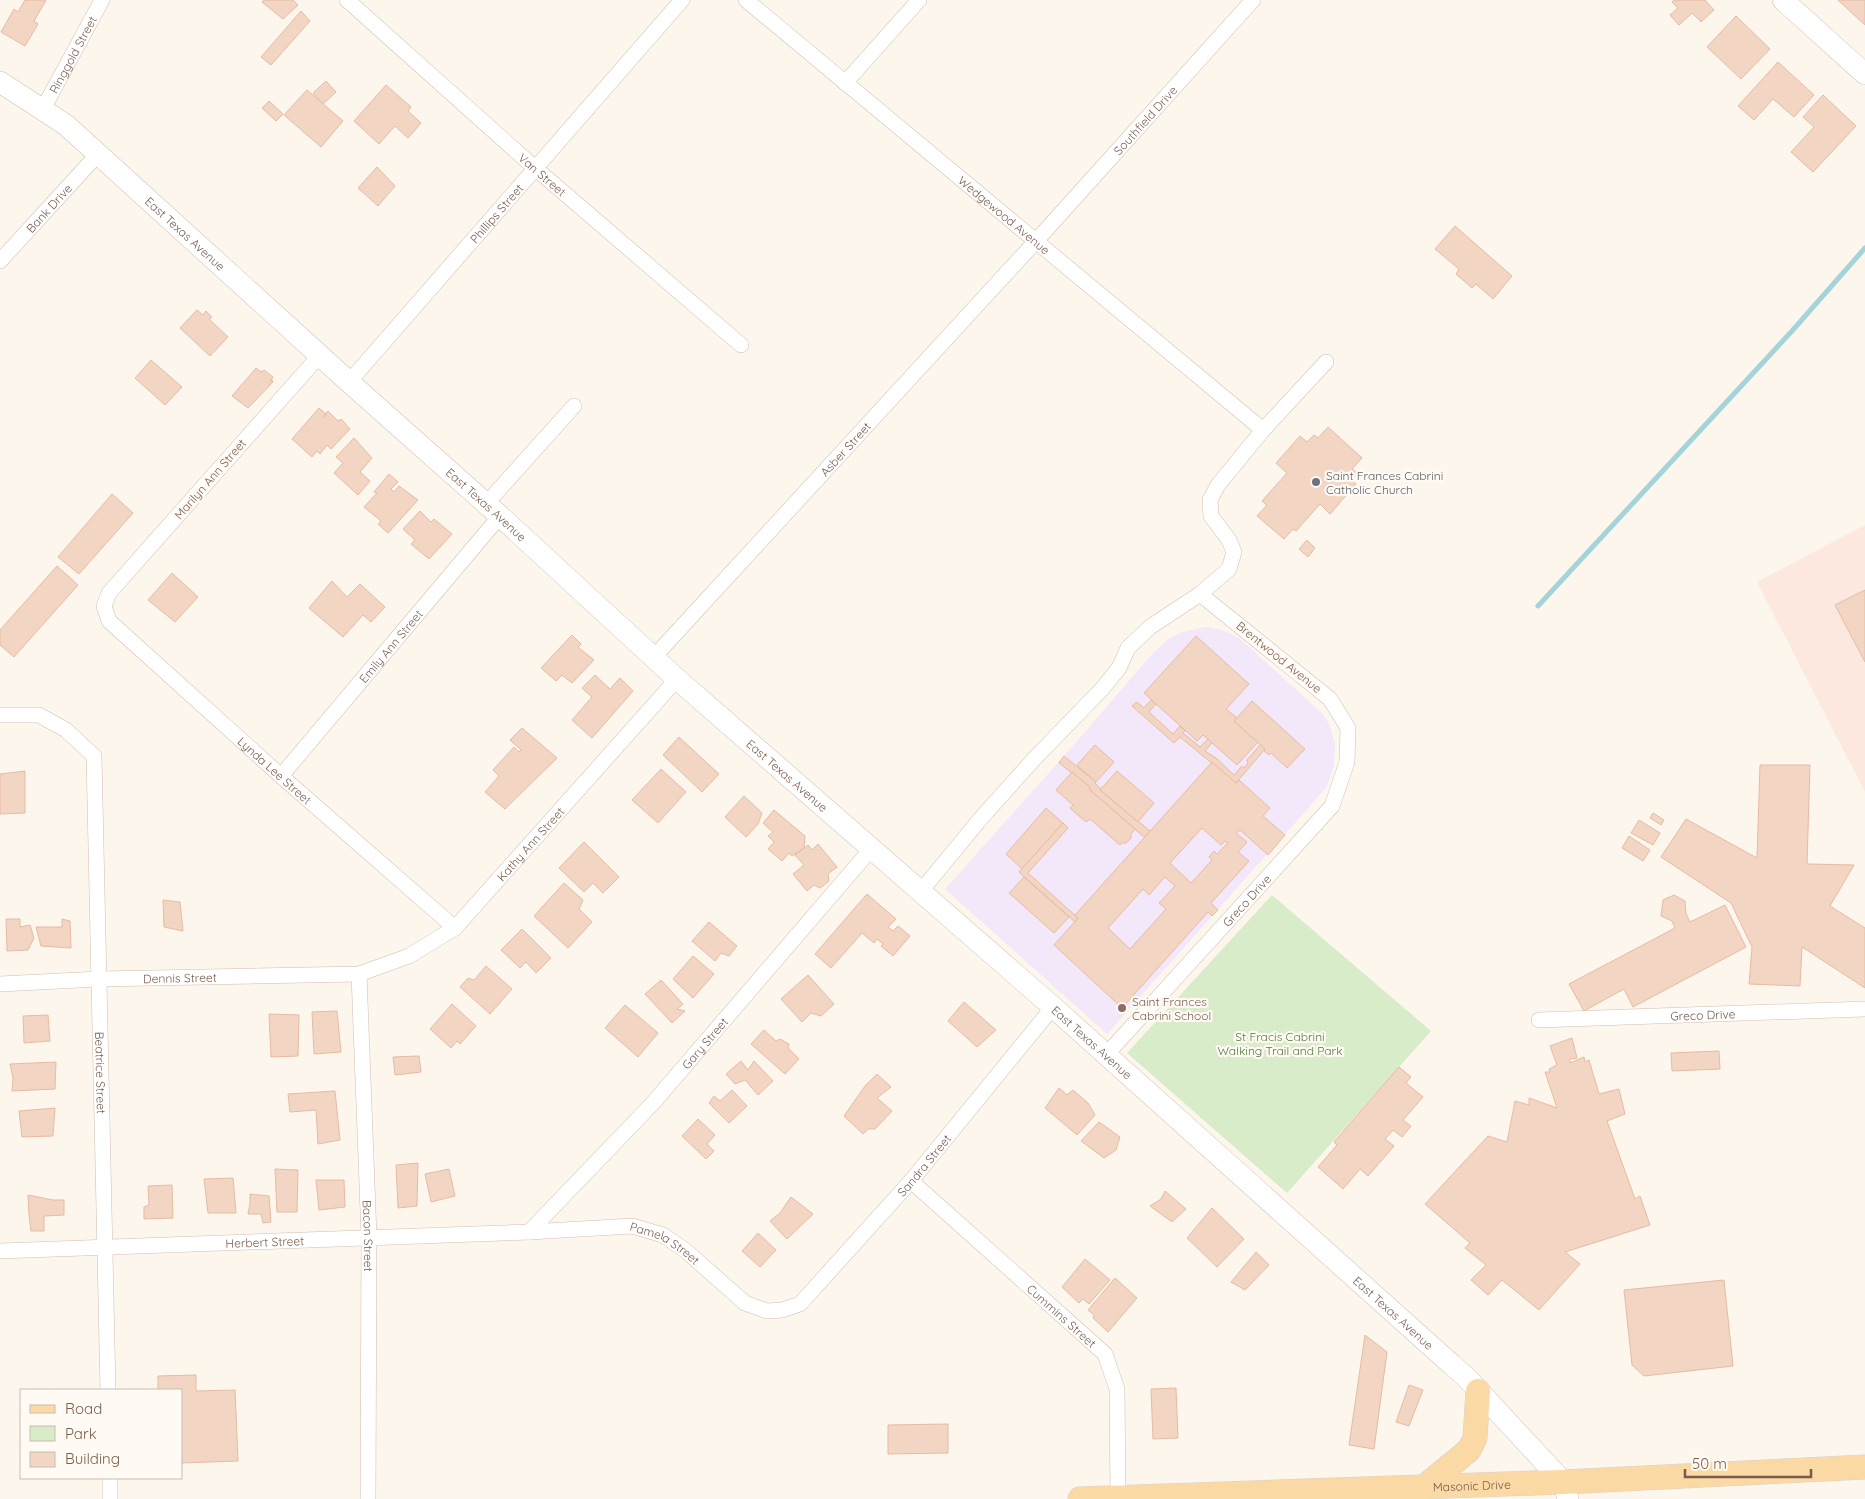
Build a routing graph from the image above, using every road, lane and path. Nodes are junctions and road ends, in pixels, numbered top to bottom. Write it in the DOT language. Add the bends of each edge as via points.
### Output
graph roads {
  1 [pos="102,0"];
  2 [pos="347,0"];
  3 [pos="682,0"];
  4 [pos="746,0"];
  5 [pos="919,0"];
  6 [pos="1253,0"];
  7 [pos="1783,0"];
  8 [pos="1865,74"];
  9 [pos="0,82"];
  10 [pos="846,83"];
  11 [pos="43,109"];
  12 [pos="98,154"];
  13 [pos="535,168"];
  14 [pos="1036,242"];
  15 [pos="0,261"];
  16 [pos="741,345"];
  17 [pos="320,355"];
  18 [pos="1326,362"];
  19 [pos="349,382"];
  20 [pos="574,406"];
  21 [pos="1263,430"];
  22 [pos="493,510"];
  23 [pos="1200,594"];
  24 [pos="104,606"];
  25 [pos="654,658"];
  26 [pos="677,679"];
  27 [pos="0,715"];
  28 [pos="1348,728"];
  29 [pos="281,776"];
  30 [pos="872,848"];
  31 [pos="920,890"];
  32 [pos="455,928"];
  33 [pos="359,974"];
  34 [pos="99,979"];
  35 [pos="0,984"];
  36 [pos="1053,1006"];
  37 [pos="1865,1009"];
  38 [pos="1539,1020"];
  39 [pos="1106,1055"];
  40 [pos="911,1181"];
  41 [pos="529,1232"];
  42 [pos="369,1237"];
  43 [pos="106,1247"];
  44 [pos="0,1251"];
  45 [pos="782,1310"];
  46 [pos="108,1389"];
  47 [pos="1478,1391"];
  48 [pos="1865,1467"];
  49 [pos="110,1479"];
  50 [pos="1424,1487"];
  51 [pos="1566,1491"];
  52 [pos="1118,1498"];
  53 [pos="110,1499"];
  54 [pos="368,1499"];
  55 [pos="1080,1499"];
  1 -- 11 [label="street, Ringgold Street"];
  2 -- 13 [label="street, Van Street"];
  3 -- 13 [label="street, Phillips Street"];
  4 -- 10 [label="street, Wedgewood Avenue"];
  5 -- 10 [label="street"];
  6 -- 14 [label="street, Southfield Drive"];
  7 -- 8 [label="street"];
  9 -- 11 [label="street, East Texas Avenue"];
  10 -- 14 [label="street, Wedgewood Avenue"];
  11 -- 12 [label="street, East Texas Avenue"];
  12 -- 15 [label="street, Bank Drive"];
  12 -- 17 [label="street, East Texas Avenue"];
  13 -- 16 [label="street, Van Street"];
  13 -- 19 [label="street, Phillips Street"];
  14 -- 21 [label="street, Wedgewood Avenue"];
  14 -- 25 [label="street, Asber Street"];
  17 -- 19 [label="street, East Texas Avenue"];
  17 -- 24 [label="street, Marilyn Ann Street" via="109,593"];
  18 -- 21 [label="street"];
  19 -- 22 [label="street, East Texas Avenue"];
  20 -- 22 [label="street"];
  21 -- 23 [label="street" via="1218,485 1210,500 1211,516 1234,552 1229,568"];
  22 -- 25 [label="street, East Texas Avenue"];
  22 -- 29 [label="street, Emily Ann Street"];
  23 -- 28 [label="street, Brentwood Avenue" via="1330,698"];
  23 -- 31 [label="street" via="1150,627 1128,648 1119,668 1102,689 1035,758"];
  24 -- 29 [label="street, Lynda Lee Street" via="109,621"];
  25 -- 26 [label="street, East Texas Avenue"];
  26 -- 30 [label="street, East Texas Avenue"];
  26 -- 32 [label="street, Kathy Ann Street"];
  27 -- 34 [label="street, Beatrice Street" via="40,715 66,730 94,756"];
  28 -- 39 [label="street, Greco Drive" via="1347,762 1332,806"];
  29 -- 32 [label="street, Lynda Lee Street"];
  30 -- 31 [label="street, East Texas Avenue"];
  30 -- 41 [label="street, Gary Street" via="652,1103"];
  31 -- 36 [label="street, East Texas Avenue"];
  32 -- 33 [label="street, Kathy Ann Street" via="409,956"];
  33 -- 34 [label="street, Dennis Street"];
  33 -- 42 [label="street, Bacon Street"];
  34 -- 35 [label="street, Dennis Street"];
  34 -- 43 [label="street, Beatrice Street"];
  36 -- 39 [label="street, East Texas Avenue"];
  36 -- 40 [label="street, Sandra Street"];
  37 -- 38 [label="street, Greco Drive"];
  39 -- 47 [label="street, East Texas Avenue"];
  40 -- 45 [label="street, Sandra Street" via="800,1304"];
  40 -- 52 [label="street, Cummins Street" via="1105,1354 1117,1389"];
  41 -- 42 [label="street, Herbert Street"];
  41 -- 45 [label="street, Pamela Street" via="632,1226 663,1236 686,1251 745,1303 767,1311"];
  42 -- 43 [label="street, Herbert Street"];
  42 -- 54 [label="street, Bacon Street"];
  43 -- 44 [label="street, Herbert Street"];
  43 -- 46 [label="street, Beatrice Street"];
  47 -- 50 [label="main road" via="1475,1438 1469,1450"];
  47 -- 51 [label="street, East Texas Avenue"];
  48 -- 51 [label="main road, Masonic Drive"];
  49 -- 53 [label="street"];
  50 -- 51 [label="main road, Masonic Drive"];
  50 -- 52 [label="main road, Masonic Drive"];
  52 -- 55 [label="main road, Masonic Drive"];
}
